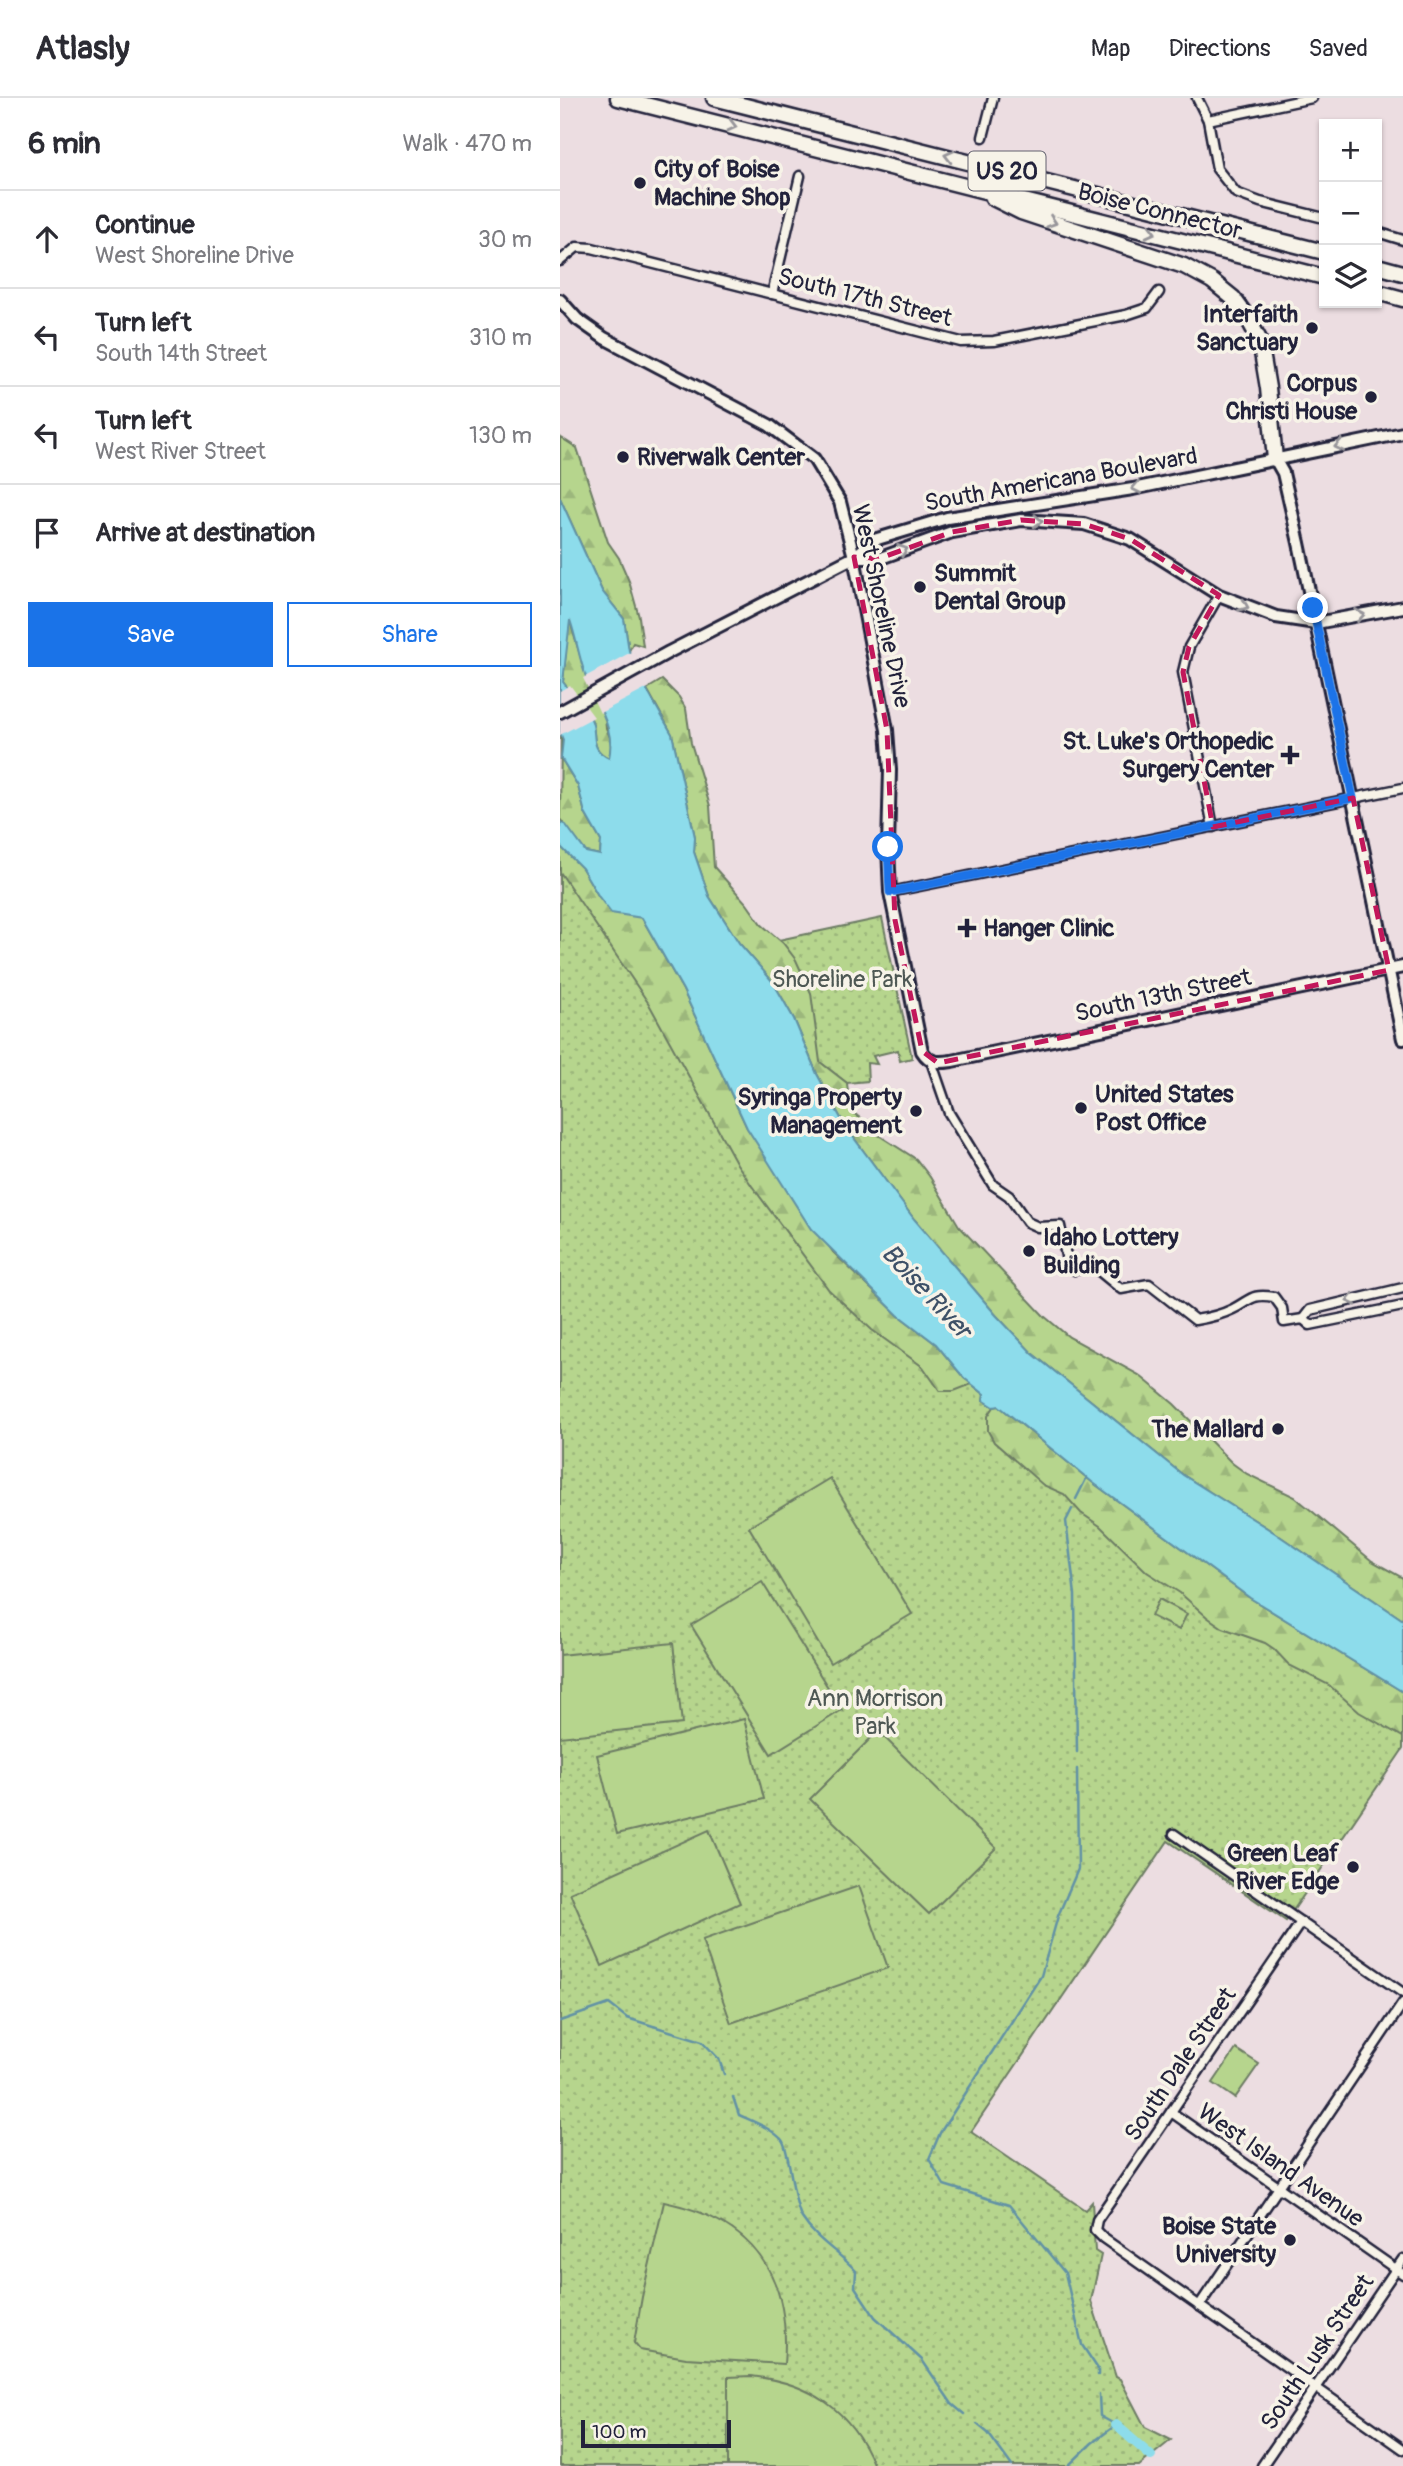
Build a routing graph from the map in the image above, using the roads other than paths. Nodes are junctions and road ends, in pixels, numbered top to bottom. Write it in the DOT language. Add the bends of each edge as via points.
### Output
graph roads {
  1 [pos="618,98"];
  2 [pos="714,98"];
  3 [pos="993,98"];
  4 [pos="1197,98"];
  5 [pos="1312,98"];
  6 [pos="1208,120"];
  7 [pos="983,137"];
  8 [pos="800,176"];
  9 [pos="967,186"];
  10 [pos="1319,217"];
  11 [pos="1382,234"];
  12 [pos="1403,240"];
  13 [pos="1319,251"];
  14 [pos="560,261"];
  15 [pos="1382,267"];
  16 [pos="1403,273"];
  17 [pos="1319,276"];
  18 [pos="1159,292"];
  19 [pos="1382,293"];
  20 [pos="772,294"];
  21 [pos="1403,299"];
  22 [pos="560,300"];
  23 [pos="1403,433"];
  24 [pos="1275,459"];
  25 [pos="854,557"];
  26 [pos="1219,595"];
  27 [pos="1403,607"];
  28 [pos="1316,623"];
  29 [pos="560,712"];
  30 [pos="1403,788"];
  31 [pos="1353,798"];
  32 [pos="1213,827"];
  33 [pos="890,892"];
  34 [pos="1403,967"];
  35 [pos="1389,970"];
  36 [pos="1403,1039"];
  37 [pos="931,1061"];
  38 [pos="1403,1288"];
  39 [pos="1403,1306"];
  40 [pos="1303,1319"];
  41 [pos="1174,1834"];
  42 [pos="1301,1922"];
  43 [pos="1403,1993"];
  44 [pos="1403,2003"];
  45 [pos="1171,2112"];
  46 [pos="1279,2188"];
  47 [pos="1403,2259"];
  48 [pos="1399,2272"];
  49 [pos="1199,2306"];
  50 [pos="1315,2387"];
  51 [pos="1403,2449"];
  52 [pos="1262,2466"];
  1 -- 9 [label="highway, Boise Connector / US 20, one-way"];
  13 -- 2 [label="highway, Boise Connector / US 20, one-way"];
  3 -- 7 [label="street"];
  4 -- 6 [label="street"];
  5 -- 6 [label="street"];
  6 -- 10 [label="street" via="1217,169 1236,192"];
  8 -- 20 [label="street"];
  9 -- 17 [label="highway, Boise Connector / US 20, one-way"];
  9 -- 24 [label="highway, one-way" via="1021,212 1184,266 1233,298 1259,341"];
  11 -- 12 [label="street"];
  14 -- 20 [label="street, South 17th Street" via="577,247 592,248"];
  15 -- 16 [label="highway"];
  18 -- 20 [label="street, South 17th Street" via="1147,308 1126,315 994,341 961,342"];
  19 -- 21 [label="highway"];
  22 -- 25 [label="main road, West Shoreline Drive" via="604,338 768,425 814,459 840,502"];
  23 -- 24 [label="main road, South Americana Boulevard, one-way"];
  24 -- 25 [label="main road, South Americana Boulevard, one-way" via="1133,489 947,518 874,540"];
  24 -- 28 [label="main road" via="1283,473"];
  25 -- 26 [label="main road, South Americana Boulevard, one-way" via="878,559 952,532 1021,520 1084,524 1130,539"];
  25 -- 29 [label="main road"];
  25 -- 33 [label="main road, West Shoreline Drive" via="887,730"];
  26 -- 28 [label="main road, South Americana Boulevard, one-way" via="1276,617"];
  26 -- 32 [label="street" via="1189,647 1183,672"];
  28 -- 27 [label="main road, South Americana Boulevard, one-way"];
  28 -- 31 [label="main road"];
  30 -- 31 [label="street"];
  31 -- 32 [label="street"];
  31 -- 35 [label="main road"];
  32 -- 33 [label="street"];
  33 -- 37 [label="main road, West Shoreline Drive" via="922,1051"];
  34 -- 35 [label="main road, South 13th Street"];
  35 -- 36 [label="main road"];
  35 -- 37 [label="main road, South 13th Street"];
  37 -- 40 [label="street" via="949,1113 993,1185 1009,1196 1027,1222 1038,1227 1060,1226 1069,1266 1075,1270 1093,1266 1121,1289 1149,1284 1195,1320 1217,1316 1261,1294 1274,1297 1284,1322"];
  38 -- 40 [label="street, one-way" via="1310,1310"];
  39 -- 40 [label="street" via="1310,1325"];
  41 -- 42 [label="street"];
  42 -- 43 [label="street"];
  42 -- 45 [label="street, South Dale Street"];
  44 -- 46 [label="street"];
  45 -- 46 [label="street, West Island Avenue"];
  45 -- 49 [label="street, South Dale Street" via="1097,2220 1095,2230"];
  46 -- 48 [label="street, West Island Avenue"];
  46 -- 49 [label="street"];
  47 -- 48 [label="street, South Lusk Street"];
  48 -- 50 [label="street, South Lusk Street"];
  49 -- 50 [label="street"];
  50 -- 51 [label="street"];
  50 -- 52 [label="street, South Lusk Street"];
}
